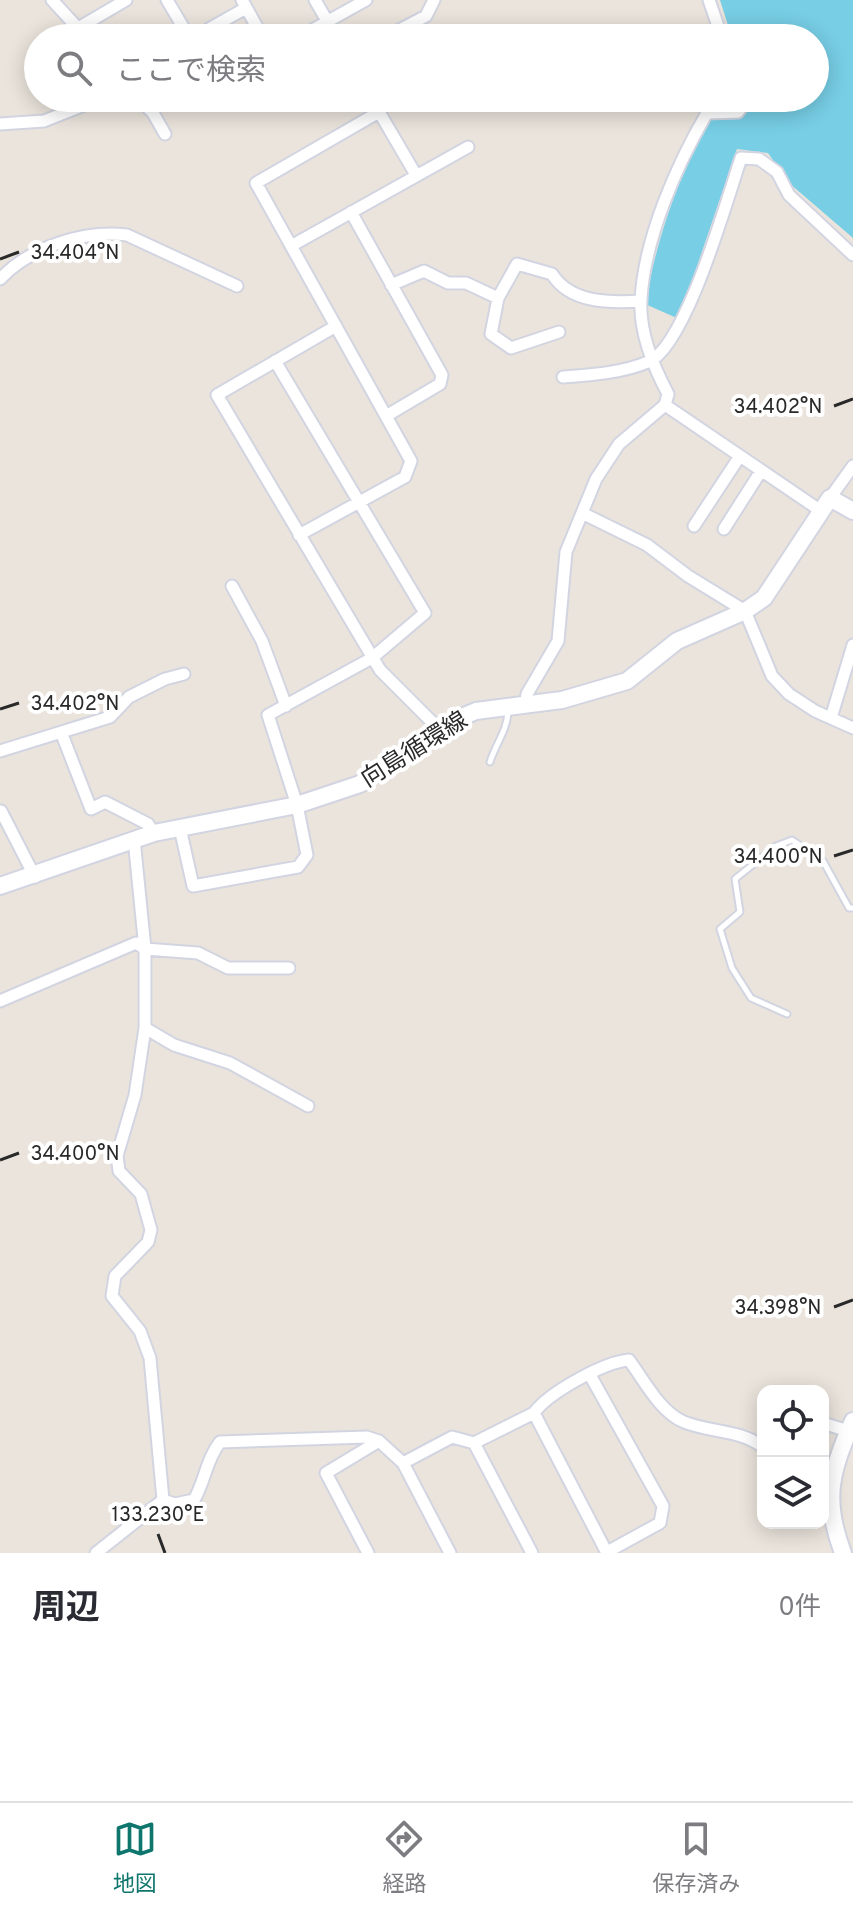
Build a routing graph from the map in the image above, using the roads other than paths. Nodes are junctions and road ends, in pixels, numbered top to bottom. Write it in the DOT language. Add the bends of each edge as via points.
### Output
graph roads {
  1 [pos="52,0"];
  2 [pos="102,0"];
  3 [pos="126,0"];
  4 [pos="167,0"];
  5 [pos="315,0"];
  6 [pos="366,0"];
  7 [pos="434,0"];
  8 [pos="709,0"];
  9 [pos="244,4"];
  10 [pos="113,8"];
  11 [pos="327,22"];
  12 [pos="77,24"];
  13 [pos="85,24"];
  14 [pos="181,24"];
  15 [pos="215,24"];
  16 [pos="255,24"];
  17 [pos="323,24"];
  18 [pos="411,24"];
  19 [pos="717,24"];
  20 [pos="65,112"];
  21 [pos="152,112"];
  22 [pos="379,112"];
  23 [pos="738,112"];
  24 [pos="707,113"];
  25 [pos="0,124"];
  26 [pos="165,134"];
  27 [pos="468,147"];
  28 [pos="416,175"];
  29 [pos="351,212"];
  30 [pos="291,246"];
  31 [pos="853,255"];
  32 [pos="0,279"];
  33 [pos="391,285"];
  34 [pos="237,286"];
  35 [pos="498,298"];
  36 [pos="641,301"];
  37 [pos="336,326"];
  38 [pos="559,332"];
  39 [pos="275,361"];
  40 [pos="651,362"];
  41 [pos="563,377"];
  42 [pos="665,405"];
  43 [pos="386,416"];
  44 [pos="740,456"];
  45 [pos="853,466"];
  46 [pos="761,471"];
  47 [pos="358,503"];
  48 [pos="825,504"];
  49 [pos="853,511"];
  50 [pos="582,513"];
  51 [pos="694,526"];
  52 [pos="724,529"];
  53 [pos="299,535"];
  54 [pos="232,586"];
  55 [pos="745,611"];
  56 [pos="853,645"];
  57 [pos="372,658"];
  58 [pos="184,674"];
  59 [pos="526,704"];
  60 [pos="508,705"];
  61 [pos="286,706"];
  62 [pos="831,718"];
  63 [pos="853,728"];
  64 [pos="440,730"];
  65 [pos="61,732"];
  66 [pos="0,751"];
  67 [pos="490,762"];
  68 [pos="297,805"];
  69 [pos="1,811"];
  70 [pos="180,828"];
  71 [pos="154,833"];
  72 [pos="134,839"];
  73 [pos="35,877"];
  74 [pos="2,882"];
  75 [pos="853,908"];
  76 [pos="145,949"];
  77 [pos="289,968"];
  78 [pos="0,1001"];
  79 [pos="787,1014"];
  80 [pos="145,1028"];
  81 [pos="308,1106"];
  82 [pos="590,1375"];
  83 [pos="534,1413"];
  84 [pos="829,1424"];
  85 [pos="850,1426"];
  86 [pos="379,1441"];
  87 [pos="474,1443"];
  88 [pos="757,1443"];
  89 [pos="403,1463"];
  90 [pos="163,1500"];
  91 [pos="607,1552"];
  92 [pos="96,1553"];
  93 [pos="368,1553"];
  94 [pos="450,1553"];
  95 [pos="532,1553"];
  96 [pos="843,1553"];
  1 -- 12 [label="street"];
  2 -- 10 [label="street"];
  3 -- 10 [label="street"];
  4 -- 14 [label="street"];
  5 -- 11 [label="street"];
  6 -- 11 [label="street"];
  7 -- 18 [label="street" via="426,16"];
  8 -- 19 [label="street"];
  9 -- 15 [label="street"];
  9 -- 16 [label="street"];
  10 -- 13 [label="street"];
  11 -- 17 [label="street"];
  20 -- 25 [label="street" via="44,121"];
  21 -- 26 [label="street"];
  22 -- 28 [label="street"];
  22 -- 30 [label="street" via="256,183"];
  23 -- 24 [label="street"];
  24 -- 36 [label="street" via="680,159"];
  27 -- 28 [label="street"];
  28 -- 29 [label="street"];
  29 -- 30 [label="street"];
  29 -- 33 [label="street"];
  30 -- 37 [label="street"];
  31 -- 40 [label="street" via="789,195 777,172 759,159 741,158 682,325"];
  32 -- 34 [label="street" via="42,248 110,233 127,235"];
  33 -- 35 [label="street" via="424,271"];
  33 -- 43 [label="street" via="442,375 440,384"];
  35 -- 36 [label="street" via="517,264 552,274 561,289 607,303"];
  35 -- 38 [label="street" via="491,334 511,348"];
  36 -- 40 [label="street"];
  37 -- 39 [label="street"];
  37 -- 43 [label="street"];
  39 -- 47 [label="street"];
  39 -- 53 [label="street" via="217,395"];
  40 -- 41 [label="street"];
  40 -- 42 [label="street" via="668,394"];
  42 -- 44 [label="street"];
  42 -- 50 [label="street" via="619,444"];
  43 -- 47 [label="street" via="411,461 405,477"];
  44 -- 46 [label="street"];
  44 -- 51 [label="street"];
  45 -- 48 [label="street"];
  46 -- 48 [label="street"];
  46 -- 52 [label="street"];
  47 -- 53 [label="street"];
  47 -- 57 [label="street" via="425,613"];
  48 -- 49 [label="main road"];
  48 -- 55 [label="main road, 向島循環線" via="764,598"];
  50 -- 55 [label="street" via="647,545"];
  50 -- 59 [label="street" via="566,552 558,641"];
  53 -- 57 [label="street"];
  54 -- 61 [label="street" via="262,641"];
  55 -- 59 [label="main road, 向島循環線" via="677,641 627,681 562,700"];
  55 -- 62 [label="street" via="772,676 789,694"];
  56 -- 62 [label="street"];
  57 -- 61 [label="street"];
  57 -- 64 [label="street"];
  58 -- 65 [label="street" via="129,697 110,717"];
  59 -- 60 [label="main road, 向島循環線"];
  60 -- 64 [label="main road, 向島循環線" via="476,711"];
  60 -- 67 [label="lane" via="507,728 496,741"];
  61 -- 68 [label="street" via="268,715"];
  62 -- 63 [label="street"];
  64 -- 68 [label="main road, 向島循環線" via="360,784"];
  65 -- 66 [label="street"];
  65 -- 71 [label="street" via="91,809 105,802 148,824"];
  68 -- 70 [label="main road, 向島循環線"];
  68 -- 70 [label="street" via="307,855 298,867 193,886"];
  69 -- 73 [label="street"];
  70 -- 71 [label="main road, 向島循環線"];
  71 -- 72 [label="main road, 向島循環線"];
  72 -- 73 [label="main road, 向島循環線"];
  72 -- 76 [label="street"];
  73 -- 74 [label="main road, 向島循環線"];
  75 -- 79 [label="lane" via="823,861 792,840 776,846 735,879 740,912 720,929 732,968 751,998"];
  76 -- 77 [label="street" via="198,953 228,968"];
  76 -- 78 [label="street" via="136,943"];
  76 -- 80 [label="street"];
  80 -- 81 [label="street" via="174,1045 230,1063"];
  80 -- 90 [label="street" via="135,1095 117,1156 119,1171 141,1194 151,1230 148,1242 115,1276 112,1296 140,1331 150,1358"];
  82 -- 83 [label="street" via="542,1401"];
  82 -- 88 [label="street" via="614,1361 629,1360 665,1408 683,1422"];
  82 -- 91 [label="street" via="663,1506 660,1523"];
  83 -- 87 [label="street"];
  83 -- 91 [label="street"];
  84 -- 85 [label="street"];
  85 -- 96 [label="main road" via="830,1486 834,1528"];
  86 -- 89 [label="street"];
  86 -- 90 [label="street" via="367,1437 220,1442 194,1500"];
  86 -- 93 [label="street" via="326,1473"];
  87 -- 89 [label="street" via="452,1437"];
  87 -- 95 [label="street"];
  89 -- 94 [label="street"];
  90 -- 92 [label="street"];
}
